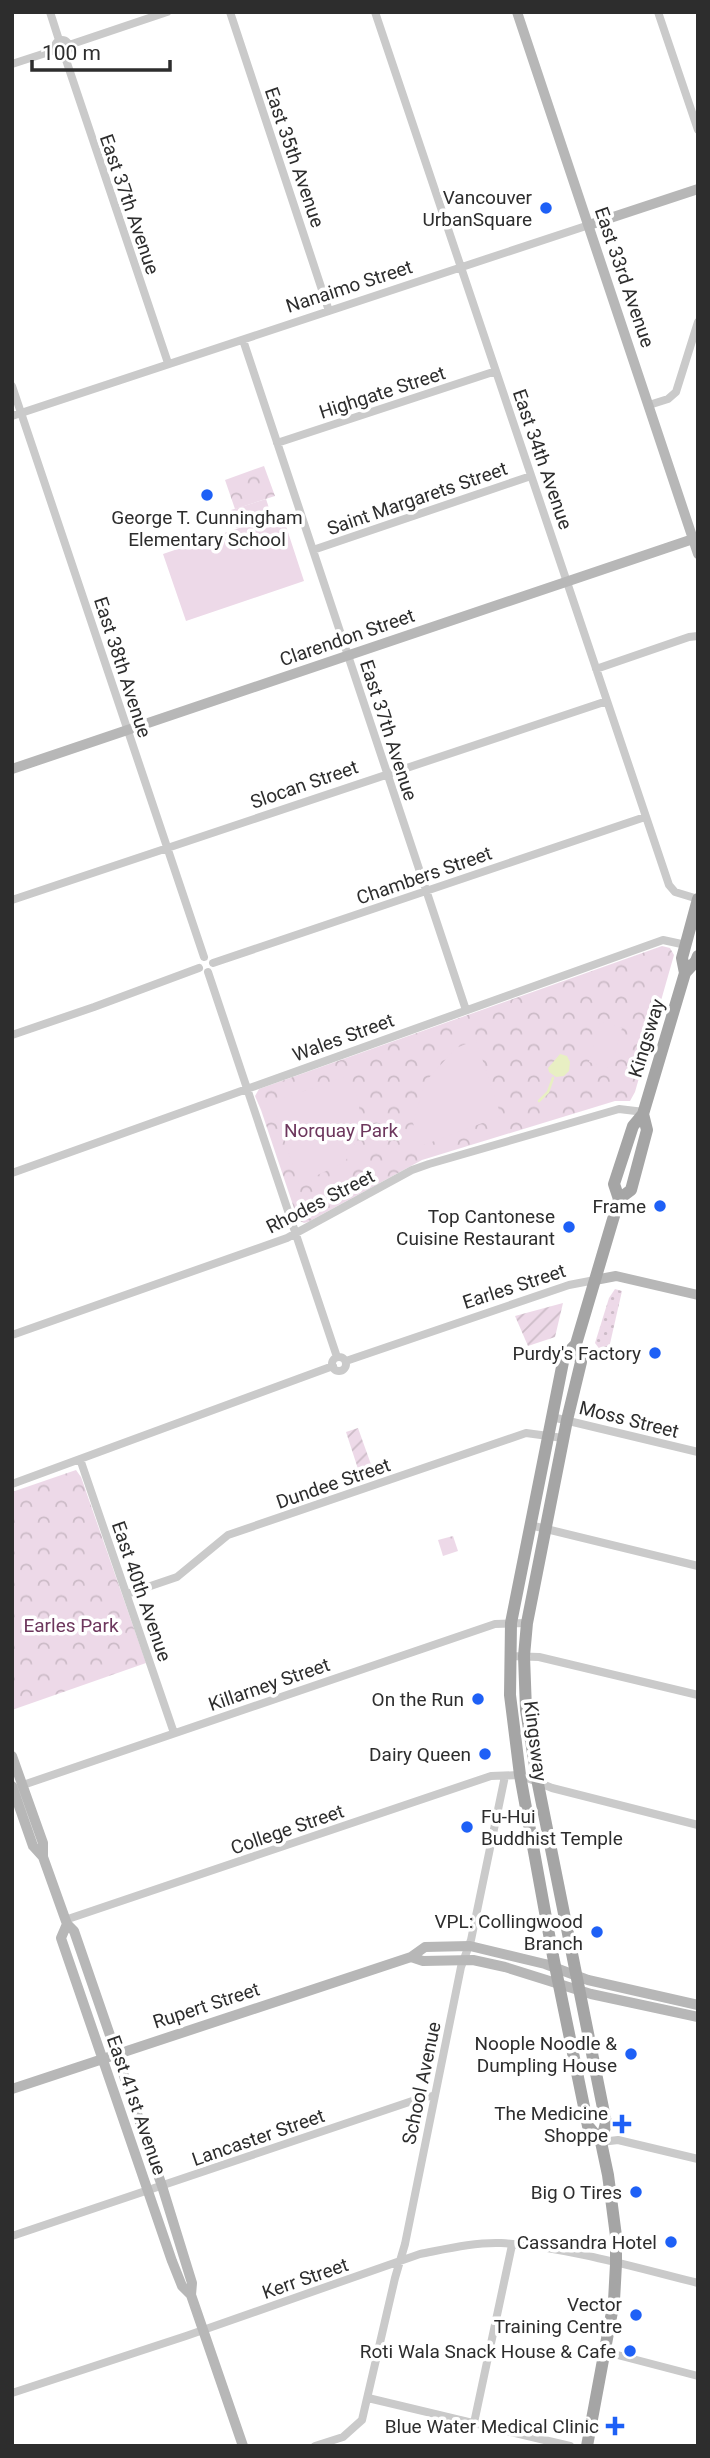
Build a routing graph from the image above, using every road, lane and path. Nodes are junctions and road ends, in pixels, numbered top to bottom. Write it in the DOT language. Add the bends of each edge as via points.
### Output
graph roads {
  1 [pos="50,12"];
  2 [pos="167,12"];
  3 [pos="230,12"];
  4 [pos="375,12"];
  5 [pos="517,12"];
  6 [pos="658,12"];
  7 [pos="140,17"];
  8 [pos="59,40"];
  9 [pos="69,45"];
  10 [pos="55,50"];
  11 [pos="64,54"];
  12 [pos="12,64"];
  13 [pos="698,130"];
  14 [pos="698,189"];
  15 [pos="589,225"];
  16 [pos="461,267"];
  17 [pos="329,311"];
  18 [pos="698,322"];
  19 [pos="243,340"];
  20 [pos="168,363"];
  21 [pos="496,371"];
  22 [pos="12,386"];
  23 [pos="649,405"];
  24 [pos="17,414"];
  25 [pos="277,443"];
  26 [pos="531,476"];
  27 [pos="693,539"];
  28 [pos="313,550"];
  29 [pos="698,554"];
  30 [pos="567,581"];
  31 [pos="698,636"];
  32 [pos="348,656"];
  33 [pos="596,669"];
  34 [pos="607,701"];
  35 [pos="128,730"];
  36 [pos="12,769"];
  37 [pos="387,773"];
  38 [pos="645,817"];
  39 [pos="167,847"];
  40 [pos="426,891"];
  41 [pos="698,899"];
  42 [pos="12,900"];
  43 [pos="686,944"];
  44 [pos="698,956"];
  45 [pos="204,957"];
  46 [pos="213,963"];
  47 [pos="199,968"];
  48 [pos="208,972"];
  49 [pos="685,973"];
  50 [pos="466,1010"];
  51 [pos="12,1035"];
  52 [pos="247,1088"];
  53 [pos="644,1113"];
  54 [pos="12,1173"];
  55 [pos="296,1234"];
  56 [pos="595,1280"];
  57 [pos="698,1295"];
  58 [pos="12,1335"];
  59 [pos="576,1344"];
  60 [pos="337,1357"];
  61 [pos="346,1361"];
  62 [pos="332,1366"];
  63 [pos="552,1417"];
  64 [pos="567,1420"];
  65 [pos="548,1436"];
  66 [pos="563,1438"];
  67 [pos="698,1452"];
  68 [pos="80,1459"];
  69 [pos="12,1484"];
  70 [pos="530,1525"];
  71 [pos="544,1528"];
  72 [pos="698,1566"];
  73 [pos="127,1594"];
  74 [pos="511,1623"];
  75 [pos="527,1623"];
  76 [pos="509,1656"];
  77 [pos="524,1656"];
  78 [pos="698,1695"];
  79 [pos="174,1733"];
  80 [pos="12,1756"];
  81 [pos="520,1775"];
  82 [pos="505,1776"];
  83 [pos="538,1784"];
  84 [pos="15,1787"];
  85 [pos="698,1825"];
  86 [pos="66,1922"];
  87 [pos="470,1946"];
  88 [pos="411,1957"];
  89 [pos="464,1960"];
  90 [pos="556,1969"];
  91 [pos="576,1976"];
  92 [pos="559,1984"];
  93 [pos="579,1990"];
  94 [pos="698,2005"];
  95 [pos="698,2017"];
  96 [pos="116,2054"];
  97 [pos="102,2058"];
  98 [pos="12,2089"];
  99 [pos="434,2097"];
  100 [pos="601,2142"];
  101 [pos="698,2158"];
  102 [pos="162,2186"];
  103 [pos="148,2190"];
  104 [pos="12,2236"];
  105 [pos="512,2245"];
  106 [pos="401,2261"];
  107 [pos="616,2264"];
  108 [pos="698,2283"];
  109 [pos="191,2295"];
  110 [pos="203,2330"];
  111 [pos="606,2352"];
  112 [pos="698,2376"];
  113 [pos="12,2393"];
  114 [pos="368,2398"];
  115 [pos="474,2423"];
  116 [pos="243,2446"];
  117 [pos="315,2446"];
  118 [pos="570,2446"];
  119 [pos="587,2446"];
  1 -- 8 [label="street"];
  2 -- 7 [label="street"];
  3 -- 17 [label="street, East 35th Avenue"];
  4 -- 16 [label="street, East 34th Avenue"];
  5 -- 15 [label="street, East 33rd Avenue"];
  6 -- 13 [label="street"];
  7 -- 9 [label="street"];
  8 -- 9 [label="street"];
  8 -- 10 [label="street"];
  9 -- 11 [label="street"];
  10 -- 11 [label="street"];
  10 -- 12 [label="street"];
  11 -- 20 [label="street, East 37th Avenue"];
  14 -- 15 [label="street, Nanaimo Street"];
  15 -- 16 [label="street, Nanaimo Street"];
  15 -- 23 [label="street, East 33rd Avenue"];
  16 -- 17 [label="street, Nanaimo Street"];
  16 -- 21 [label="street, East 34th Avenue"];
  17 -- 19 [label="street, Nanaimo Street"];
  18 -- 23 [label="street" via="676,392"];
  19 -- 20 [label="street, Nanaimo Street"];
  19 -- 25 [label="street, East 37th Avenue"];
  20 -- 24 [label="street, Nanaimo Street"];
  21 -- 25 [label="street, Highgate Street"];
  21 -- 26 [label="street, East 34th Avenue"];
  22 -- 24 [label="street, East 38th Avenue"];
  23 -- 27 [label="street, East 33rd Avenue"];
  24 -- 35 [label="street, East 38th Avenue"];
  25 -- 28 [label="street, East 37th Avenue"];
  26 -- 28 [label="street, Saint Margarets Street"];
  26 -- 30 [label="street, East 34th Avenue"];
  27 -- 29 [label="street, East 33rd Avenue"];
  27 -- 30 [label="street, Clarendon Street"];
  28 -- 32 [label="street, East 37th Avenue"];
  30 -- 32 [label="street, Clarendon Street"];
  30 -- 33 [label="street, East 34th Avenue"];
  31 -- 33 [label="street"];
  32 -- 35 [label="street, Clarendon Street"];
  32 -- 37 [label="street, East 37th Avenue"];
  33 -- 34 [label="street, East 34th Avenue"];
  34 -- 37 [label="street, Slocan Street"];
  34 -- 38 [label="street, East 34th Avenue"];
  35 -- 36 [label="street, Clarendon Street"];
  35 -- 39 [label="street, East 38th Avenue"];
  37 -- 39 [label="street, Slocan Street"];
  37 -- 40 [label="street, East 37th Avenue"];
  38 -- 40 [label="street, Chambers Street"];
  38 -- 41 [label="street, East 34th Avenue" via="671,888"];
  39 -- 42 [label="street, Slocan Street"];
  39 -- 45 [label="street, East 38th Avenue"];
  40 -- 46 [label="street, Chambers Street"];
  40 -- 50 [label="street, East 37th Avenue"];
  41 -- 43 [label="main road, Kingsway"];
  43 -- 49 [label="main road, Kingsway" via="682,958"];
  43 -- 50 [label="street, Wales Street" via="663,940"];
  44 -- 49 [label="main road, Kingsway"];
  45 -- 46 [label="street"];
  45 -- 47 [label="street"];
  46 -- 48 [label="street"];
  47 -- 48 [label="street"];
  47 -- 51 [label="street"];
  48 -- 52 [label="street"];
  49 -- 53 [label="main road, Kingsway"];
  50 -- 52 [label="street, Wales Street"];
  52 -- 54 [label="street, Wales Street"];
  52 -- 55 [label="street"];
  53 -- 55 [label="street, Rhodes Street" via="619,1109 429,1164"];
  53 -- 56 [label="main road, Kingsway" via="633,1126 614,1184 619,1199"];
  55 -- 58 [label="street, Rhodes Street"];
  55 -- 60 [label="street"];
  56 -- 57 [label="street, Earles Street" via="615,1276"];
  56 -- 59 [label="main road, Kingsway"];
  56 -- 61 [label="street, Earles Street" via="569,1284"];
  59 -- 63 [label="main road, Kingsway" via="564,1357"];
  59 -- 64 [label="main road, Kingsway" via="581,1362"];
  60 -- 61 [label="street"];
  60 -- 62 [label="street"];
  61 -- 62 [label="street" via="343,1370"];
  62 -- 68 [label="street"];
  63 -- 64 [label="street, Moss Street"];
  63 -- 65 [label="main road, Kingsway"];
  64 -- 66 [label="main road, Kingsway"];
  64 -- 67 [label="street, Moss Street"];
  65 -- 66 [label="street, Dundee Street"];
  65 -- 70 [label="main road, Kingsway"];
  65 -- 73 [label="street, Dundee Street" via="526,1433 513,1437 228,1535 177,1577"];
  66 -- 71 [label="main road, Kingsway"];
  68 -- 69 [label="street"];
  68 -- 73 [label="street, East 40th Avenue"];
  70 -- 71 [label="street"];
  70 -- 74 [label="main road, Kingsway"];
  71 -- 72 [label="street"];
  71 -- 75 [label="main road, Kingsway"];
  73 -- 79 [label="street, East 40th Avenue"];
  74 -- 75 [label="street, Killarney Street"];
  74 -- 76 [label="main road, Kingsway"];
  74 -- 79 [label="street, Killarney Street" via="495,1624"];
  75 -- 77 [label="main road, Kingsway"];
  76 -- 77 [label="street"];
  76 -- 81 [label="main road, Kingsway"];
  77 -- 78 [label="street"];
  77 -- 83 [label="main road, Kingsway" via="526,1710"];
  79 -- 84 [label="street, Killarney Street"];
  80 -- 84 [label="street, East 41st Avenue"];
  81 -- 82 [label="street, College Street"];
  81 -- 83 [label="street"];
  81 -- 90 [label="main road, Kingsway"];
  82 -- 86 [label="street, College Street" via="491,1776"];
  82 -- 87 [label="street, School Avenue"];
  83 -- 85 [label="street"];
  83 -- 91 [label="main road, Kingsway"];
  84 -- 86 [label="street, East 41st Avenue" via="43,1843 43,1857"];
  86 -- 96 [label="street, East 41st Avenue" via="74,1931"];
  86 -- 97 [label="street, East 41st Avenue" via="61,1938"];
  87 -- 88 [label="street, Rupert Street" via="425,1947"];
  87 -- 89 [label="street, School Avenue"];
  87 -- 90 [label="street, Rupert Street"];
  88 -- 89 [label="street, Rupert Street"];
  88 -- 96 [label="street, Rupert Street"];
  89 -- 92 [label="street, Rupert Street"];
  89 -- 99 [label="street, School Avenue"];
  90 -- 91 [label="street, Rupert Street"];
  90 -- 92 [label="main road, Kingsway"];
  91 -- 93 [label="main road, Kingsway"];
  91 -- 94 [label="street, Rupert Street"];
  92 -- 93 [label="street, Rupert Street"];
  92 -- 100 [label="main road, Kingsway" via="588,2126"];
  93 -- 95 [label="street, Rupert Street"];
  93 -- 100 [label="main road, Kingsway" via="606,2123"];
  96 -- 97 [label="street, Rupert Street"];
  96 -- 102 [label="street, East 41st Avenue"];
  97 -- 98 [label="street, Rupert Street"];
  97 -- 103 [label="street, East 41st Avenue"];
  99 -- 102 [label="street, Lancaster Street"];
  99 -- 106 [label="street, School Avenue"];
  100 -- 101 [label="street" via="618,2140"];
  100 -- 107 [label="main road, Kingsway" via="612,2200"];
  102 -- 103 [label="street, Lancaster Street"];
  102 -- 109 [label="street, East 41st Avenue" via="192,2283"];
  103 -- 104 [label="street, Lancaster Street"];
  103 -- 109 [label="street, East 41st Avenue" via="182,2286"];
  105 -- 106 [label="street, Kerr Street" via="449,2249"];
  105 -- 107 [label="street, Kerr Street"];
  105 -- 115 [label="street"];
  106 -- 110 [label="street, Kerr Street"];
  106 -- 114 [label="street, School Avenue"];
  107 -- 108 [label="street, Kerr Street"];
  107 -- 111 [label="main road, Kingsway"];
  109 -- 110 [label="street, East 41st Avenue"];
  110 -- 113 [label="street, Kerr Street"];
  110 -- 116 [label="street, East 41st Avenue"];
  111 -- 112 [label="street"];
  111 -- 119 [label="main road, Kingsway"];
  114 -- 115 [label="street"];
  114 -- 117 [label="street, School Avenue" via="355,2428"];
  115 -- 118 [label="street"];
}
